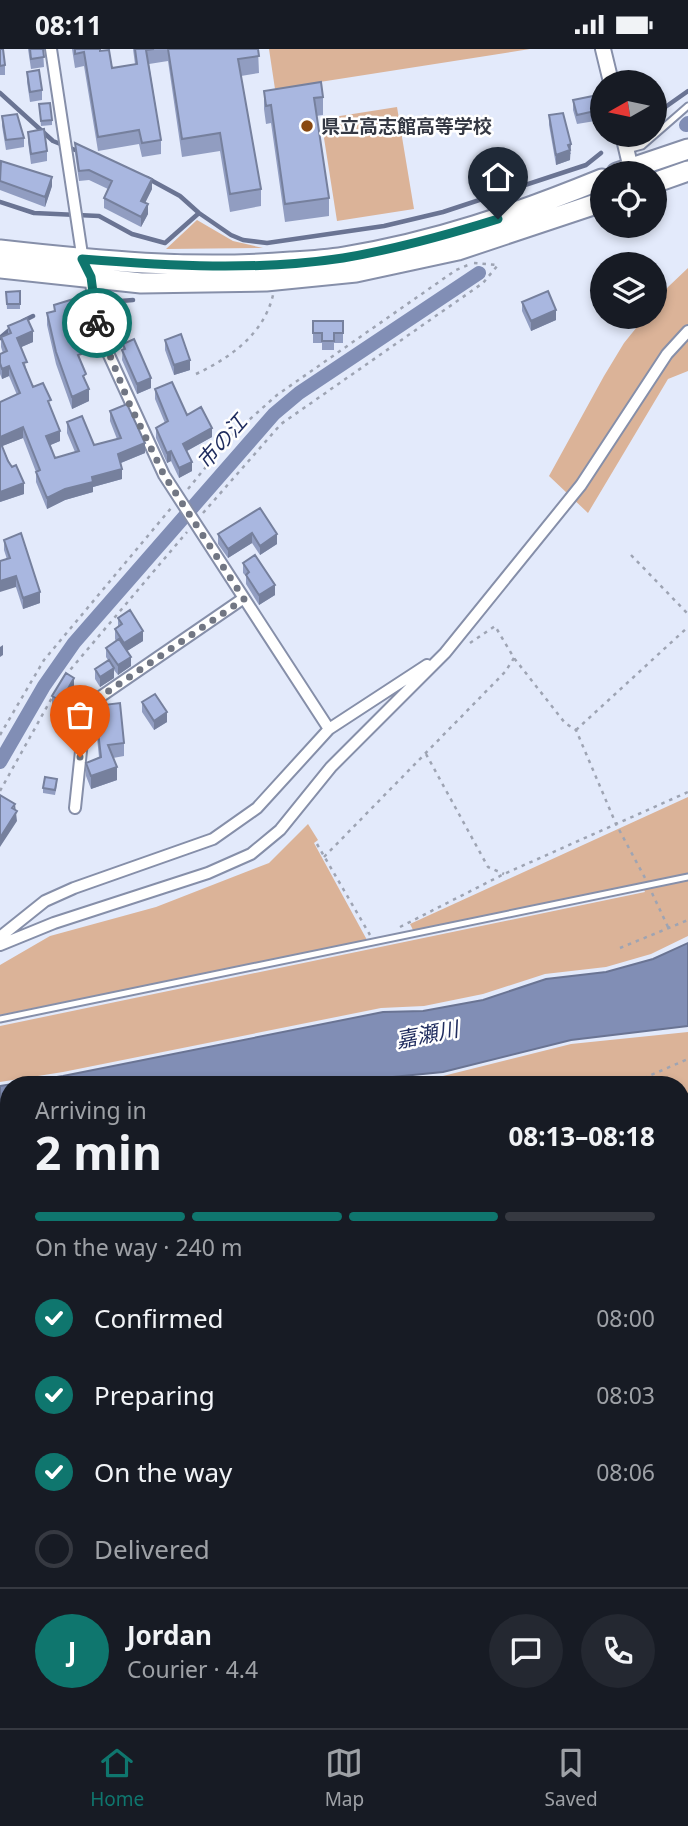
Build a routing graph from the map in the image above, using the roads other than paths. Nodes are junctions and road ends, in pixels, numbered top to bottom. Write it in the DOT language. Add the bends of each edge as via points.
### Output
graph roads {
  1 [pos="51,49"];
  2 [pos="603,49"];
  3 [pos="608,70"];
  4 [pos="688,106"];
  5 [pos="688,149"];
  6 [pos="631,161"];
  7 [pos="645,161"];
  8 [pos="688,171"];
  9 [pos="667,178"];
  10 [pos="590,184"];
  11 [pos="590,206"];
  12 [pos="0,250"];
  13 [pos="82,259"];
  14 [pos="0,268"];
  15 [pos="91,277"];
  16 [pos="688,331"];
  17 [pos="244,599"];
  18 [pos="445,653"];
  19 [pos="329,729"];
  20 [pos="75,808"];
  21 [pos="688,877"];
  22 [pos="0,937"];
  23 [pos="0,945"];
  24 [pos="0,1019"];
  1 -- 13 [label="street"];
  2 -- 3 [label="street"];
  4 -- 6 [label="lane"];
  5 -- 7 [label="highway"];
  8 -- 9 [label="highway"];
  10 -- 13 [label="highway" via="522,212 426,241 342,258 247,266"];
  11 -- 15 [label="highway" via="458,250 356,272 215,283 141,283"];
  12 -- 13 [label="highway"];
  13 -- 15 [label="street"];
  14 -- 15 [label="highway"];
  15 -- 17 [label="street" via="97,329 158,463"];
  16 -- 18 [label="street" via="667,354 581,485"];
  17 -- 19 [label="street"];
  17 -- 20 [label="street" via="100,697 88,711"];
  18 -- 19 [label="street"];
  18 -- 23 [label="street" via="331,767 280,829 251,854"];
  19 -- 22 [label="street" via="257,808 213,839 45,901"];
  21 -- 24 [label="lane"];
}
